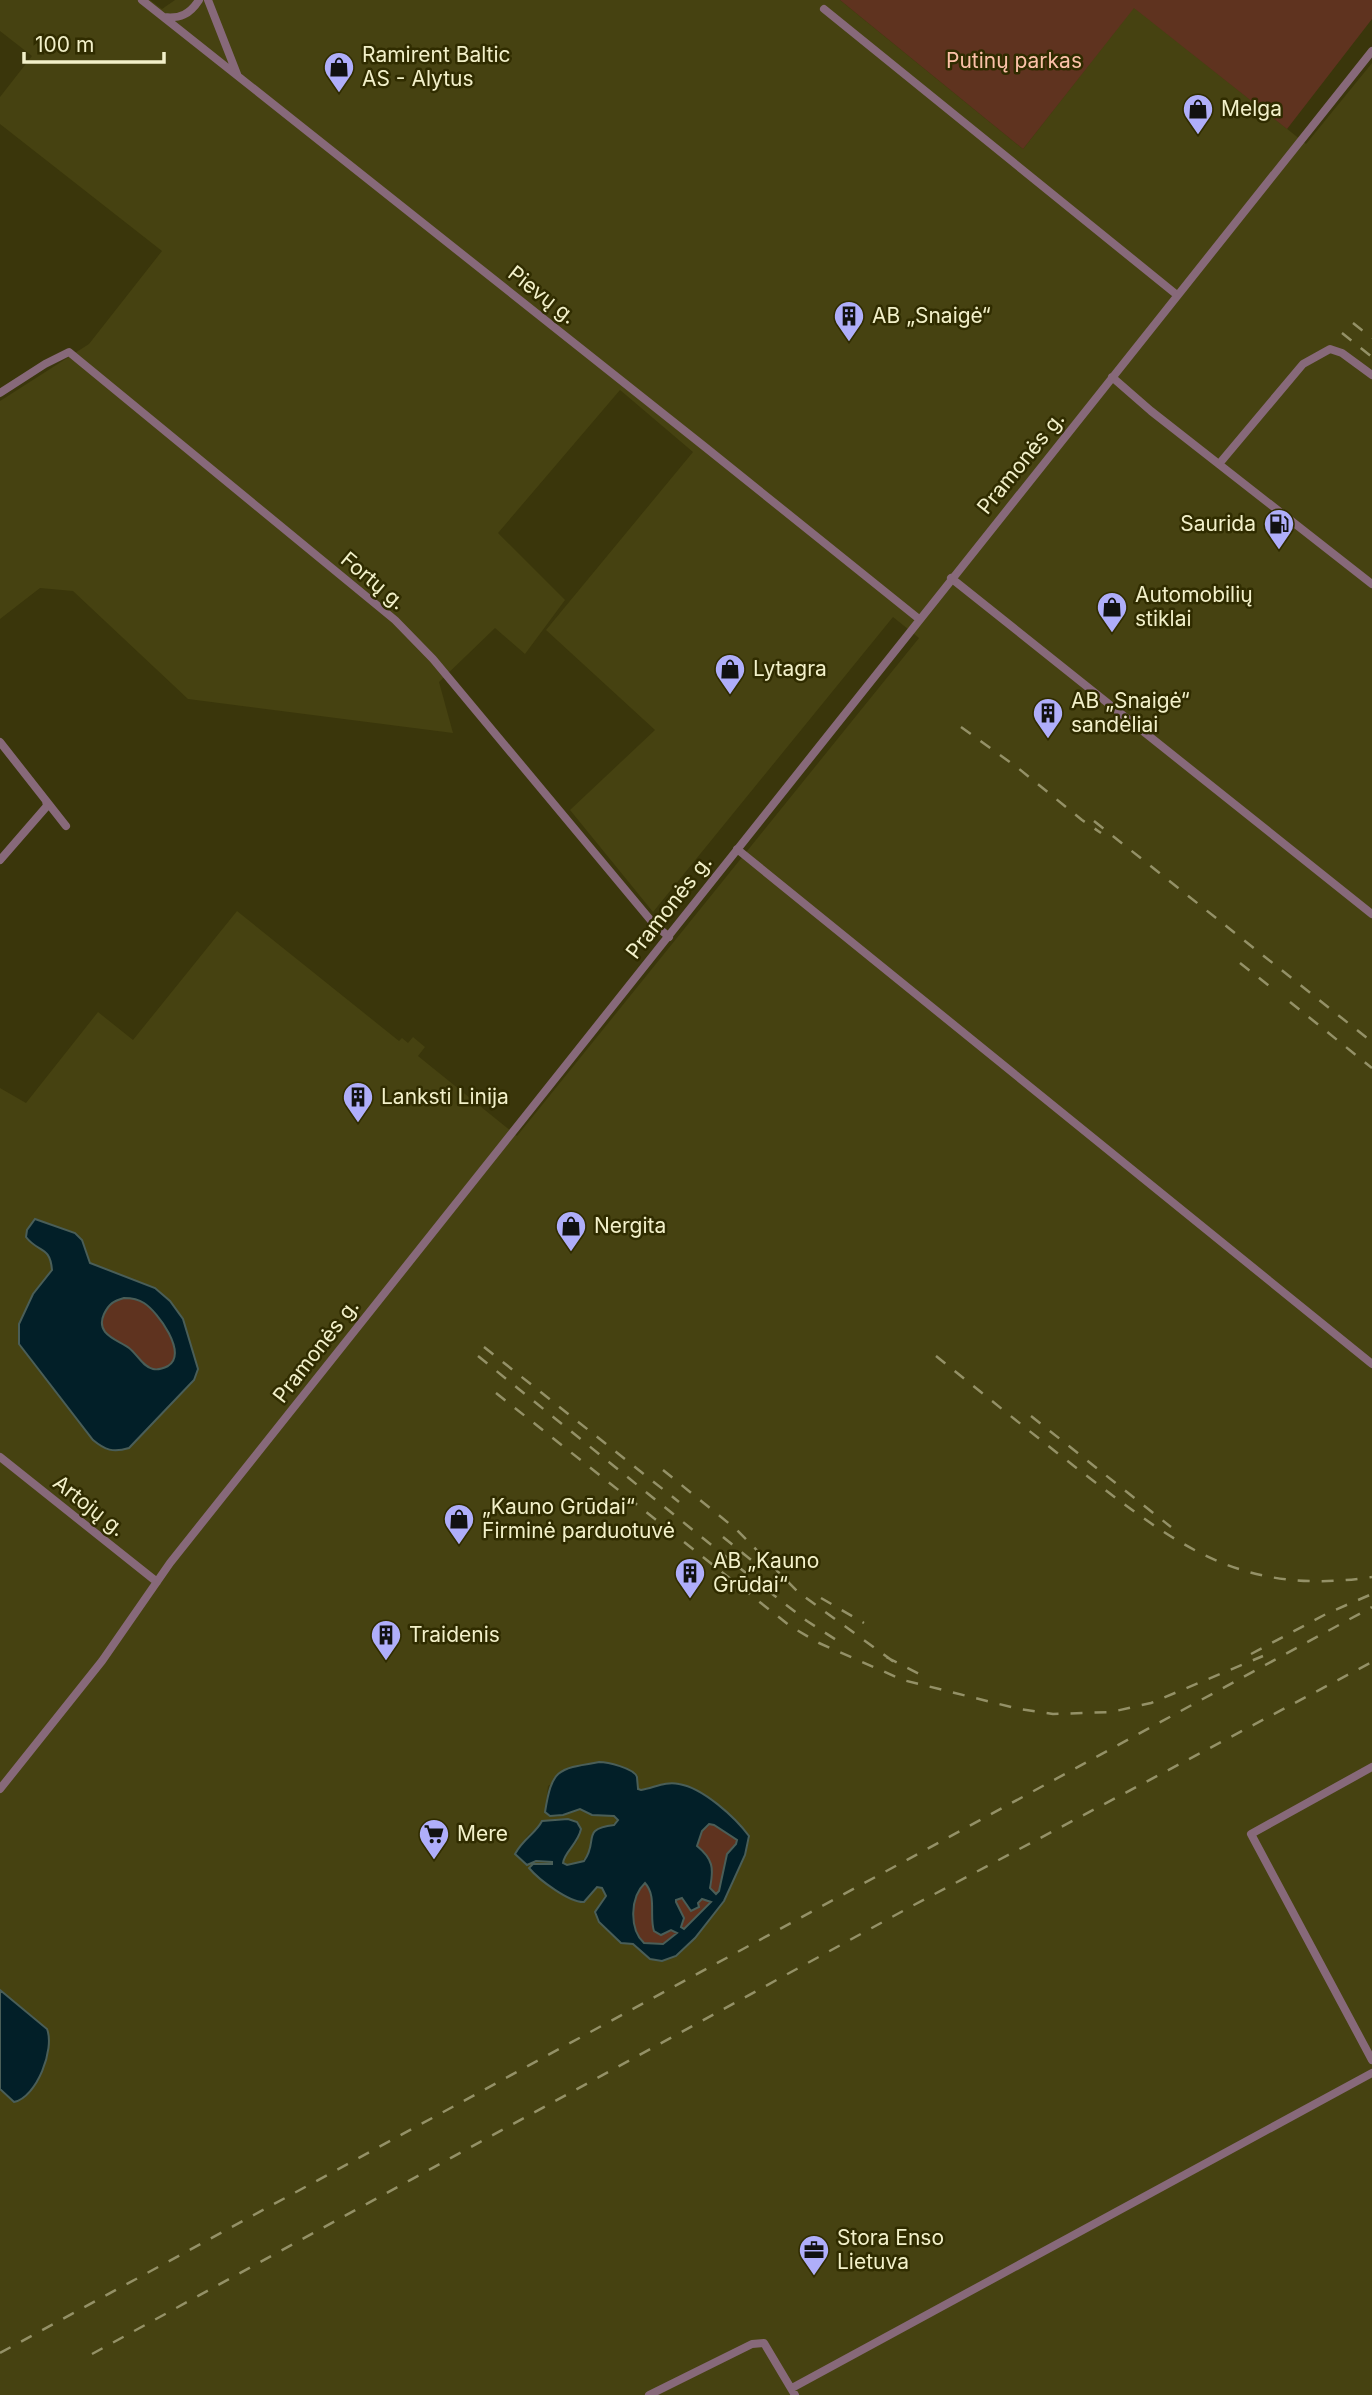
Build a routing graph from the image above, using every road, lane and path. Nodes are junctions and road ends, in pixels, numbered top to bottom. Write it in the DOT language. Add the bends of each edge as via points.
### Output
graph roads {
  1 [pos="142,0"];
  2 [pos="200,0"];
  3 [pos="208,0"];
  4 [pos="824,9"];
  5 [pos="163,17"];
  6 [pos="1372,51"];
  7 [pos="239,77"];
  8 [pos="1177,295"];
  9 [pos="1372,375"];
  10 [pos="1112,377"];
  11 [pos="0,393"];
  12 [pos="1219,464"];
  13 [pos="951,578"];
  14 [pos="1372,584"];
  15 [pos="919,619"];
  16 [pos="0,742"];
  17 [pos="46,801"];
  18 [pos="66,826"];
  19 [pos="737,849"];
  20 [pos="0,860"];
  21 [pos="1372,915"];
  22 [pos="669,937"];
  23 [pos="1372,1364"];
  24 [pos="0,1458"];
  25 [pos="157,1582"];
  26 [pos="1372,1768"];
  27 [pos="0,1789"];
  28 [pos="1372,2060"];
  29 [pos="1372,2073"];
  30 [pos="794,2391"];
  31 [pos="649,2395"];
  1 -- 5 [label="street, Pievų g."];
  2 -- 5 [label="street" via="183,16"];
  3 -- 7 [label="street"];
  4 -- 8 [label="street"];
  5 -- 7 [label="street, Pievų g."];
  6 -- 8 [label="street, Pramonės g."];
  7 -- 15 [label="street, Pievų g."];
  8 -- 10 [label="street, Pramonės g."];
  9 -- 12 [label="street" via="1342,353 1330,349 1318,354 1303,364"];
  10 -- 12 [label="street"];
  10 -- 13 [label="street, Pramonės g."];
  11 -- 22 [label="street, Fortų g." via="69,352 394,620 433,659"];
  12 -- 14 [label="street"];
  13 -- 15 [label="street, Pramonės g."];
  13 -- 21 [label="street"];
  15 -- 19 [label="street, Pramonės g."];
  16 -- 17 [label="street"];
  17 -- 18 [label="street"];
  17 -- 20 [label="street" via="39,818"];
  19 -- 22 [label="street, Pramonės g."];
  19 -- 23 [label="street"];
  22 -- 25 [label="street, Pramonės g."];
  24 -- 25 [label="street, Artojų g."];
  25 -- 27 [label="street, Pramonės g." via="102,1661"];
  26 -- 28 [label="street" via="1251,1834"];
  29 -- 30 [label="street"];
  30 -- 31 [label="street" via="764,2343 752,2344"];
}
